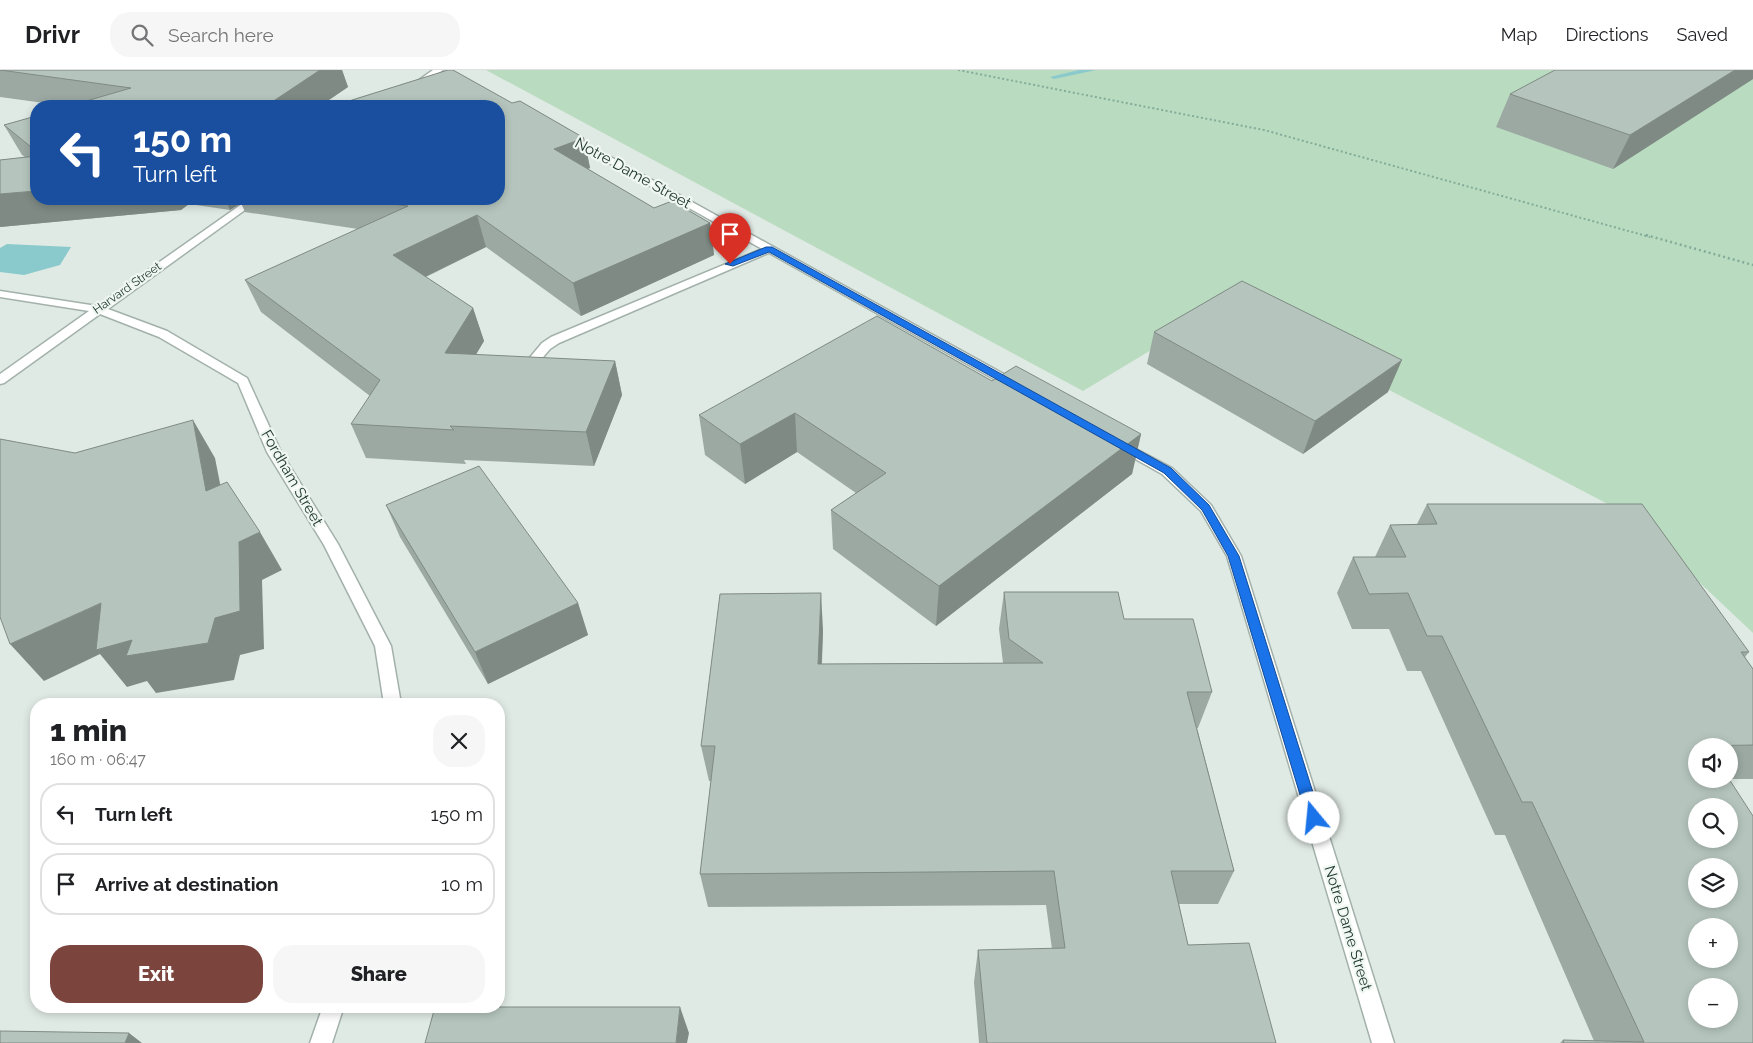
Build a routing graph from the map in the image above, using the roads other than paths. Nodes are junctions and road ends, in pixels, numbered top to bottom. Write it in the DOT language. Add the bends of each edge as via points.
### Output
graph roads {
  1 [pos="439,70"];
  2 [pos="396,100"];
  3 [pos="561,132"];
  4 [pos="246,205"];
  5 [pos="769,248"];
  6 [pos="0,294"];
  7 [pos="97,309"];
  8 [pos="528,367"];
  9 [pos="0,380"];
  10 [pos="1029,394"];
  11 [pos="1107,437"];
  12 [pos="392,698"];
  13 [pos="332,1013"];
  14 [pos="321,1043"];
  15 [pos="1383,1043"];
  1 -- 2 [label="street"];
  3 -- 5 [label="street, Notre Dame Street"];
  4 -- 7 [label="street, Harvard Street"];
  5 -- 8 [label="street" via="555,340"];
  5 -- 10 [label="street, Notre Dame Street"];
  6 -- 7 [label="street, Fordham Street"];
  7 -- 9 [label="street, Harvard Street"];
  7 -- 12 [label="street, Fordham Street" via="163,334 243,381 274,452 331,544 383,646"];
  11 -- 15 [label="street, Notre Dame Street" via="1167,471 1206,508 1234,556"];
  13 -- 14 [label="street"];
}
